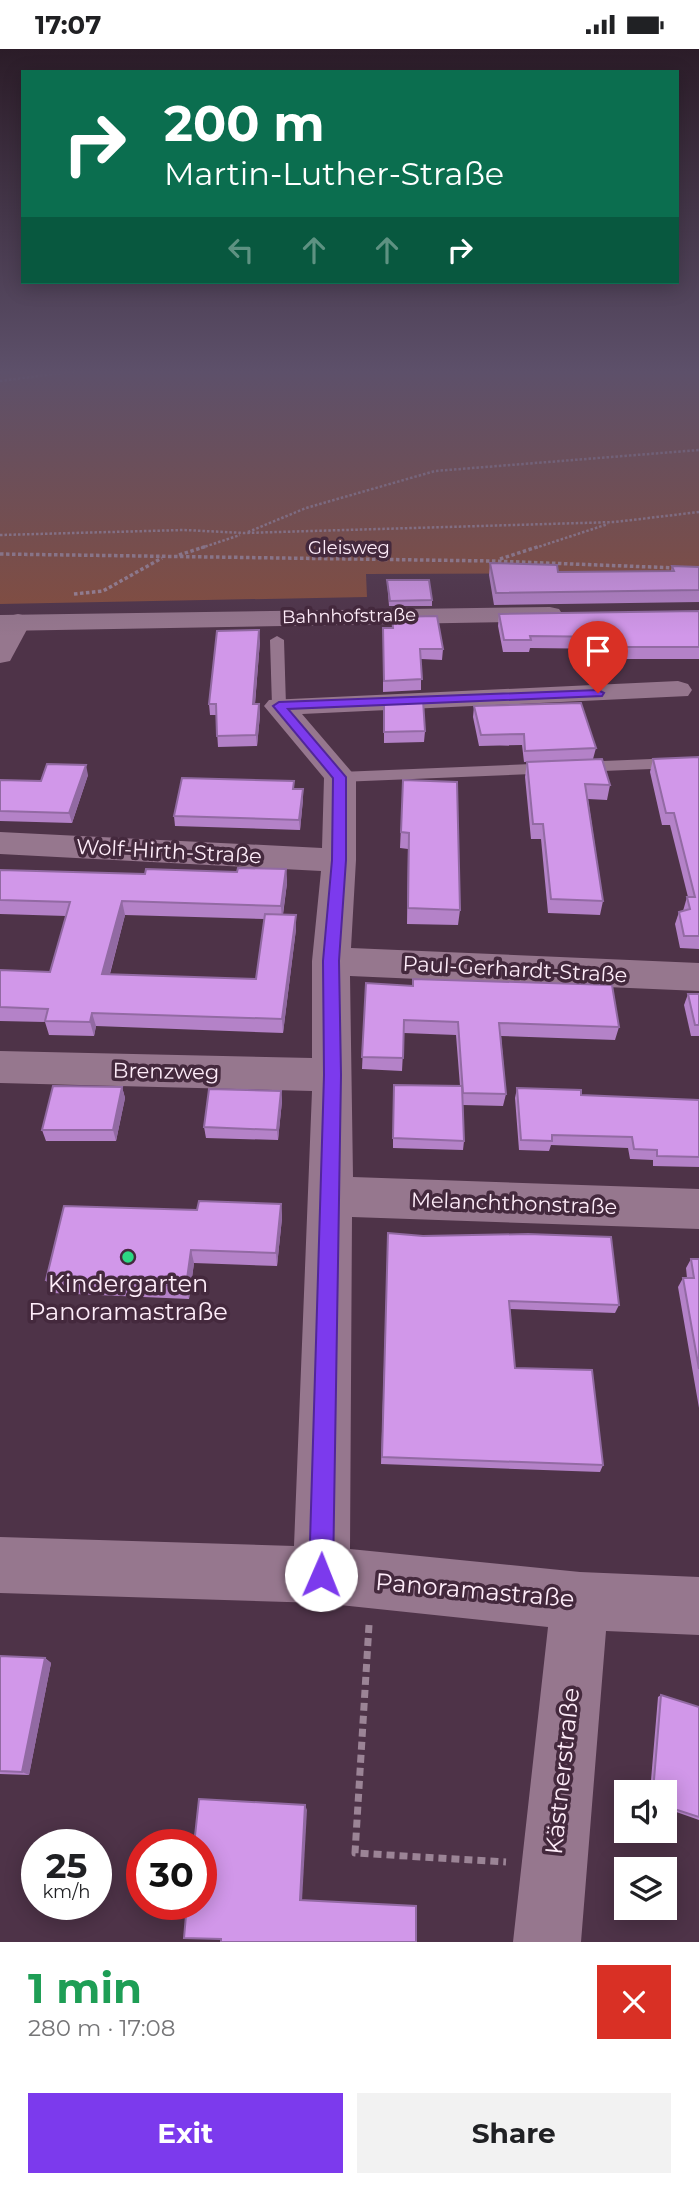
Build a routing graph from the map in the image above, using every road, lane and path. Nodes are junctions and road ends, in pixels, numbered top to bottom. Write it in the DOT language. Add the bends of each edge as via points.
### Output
graph roads {
  1 [pos="582,459"];
  2 [pos="699,512"];
  3 [pos="615,522"];
  4 [pos="244,533"];
  5 [pos="0,535"];
  6 [pos="0,554"];
  7 [pos="164,557"];
  8 [pos="174,557"];
  9 [pos="493,561"];
  10 [pos="686,568"];
  11 [pos="570,614"];
  12 [pos="9,623"];
  13 [pos="278,640"];
  14 [pos="0,655"];
  15 [pos="678,690"];
  16 [pos="279,706"];
  17 [pos="699,762"];
  18 [pos="340,777"];
  19 [pos="0,843"];
  20 [pos="339,860"];
  21 [pos="331,961"];
  22 [pos="699,977"];
  23 [pos="0,1067"];
  24 [pos="332,1075"];
  25 [pos="328,1196"];
  26 [pos="699,1209"];
  27 [pos="0,1565"];
  28 [pos="347,1578"];
  29 [pos="580,1601"];
  30 [pos="699,1607"];
  31 [pos="552,1864"];
  32 [pos="547,1942"];
  1 -- 4 [label="path" via="435,471 306,508"];
  2 -- 3 [label="path"];
  3 -- 4 [label="path"];
  3 -- 9 [label="path"];
  4 -- 5 [label="path"];
  4 -- 8 [label="path"];
  6 -- 7 [label="path, Gleisweg"];
  7 -- 8 [label="path, Gleisweg"];
  7 -- 12 [label="path" via="103,591 38,597"];
  8 -- 9 [label="path, Gleisweg"];
  9 -- 10 [label="path, Gleisweg"];
  11 -- 12 [label="street, Bahnhofstraße"];
  12 -- 14 [label="street"];
  13 -- 16 [label="lane"];
  15 -- 16 [label="street"];
  16 -- 18 [label="street"];
  17 -- 18 [label="lane"];
  18 -- 20 [label="street"];
  19 -- 20 [label="street, Wolf-Hirth-Straße"];
  20 -- 21 [label="street"];
  21 -- 22 [label="street, Paul-Gerhardt-Straße"];
  21 -- 24 [label="street"];
  23 -- 24 [label="street, Brenzweg"];
  24 -- 25 [label="street"];
  25 -- 26 [label="street, Melanchthonstraße"];
  25 -- 28 [label="street"];
  27 -- 28 [label="street, Panoramastraße"];
  28 -- 29 [label="street, Panoramastraße"];
  28 -- 31 [label="path" via="355,1853"];
  29 -- 30 [label="street, Panoramastraße"];
  29 -- 31 [label="street, Kästnerstraße"];
  31 -- 32 [label="street, Kästnerstraße"];
}
